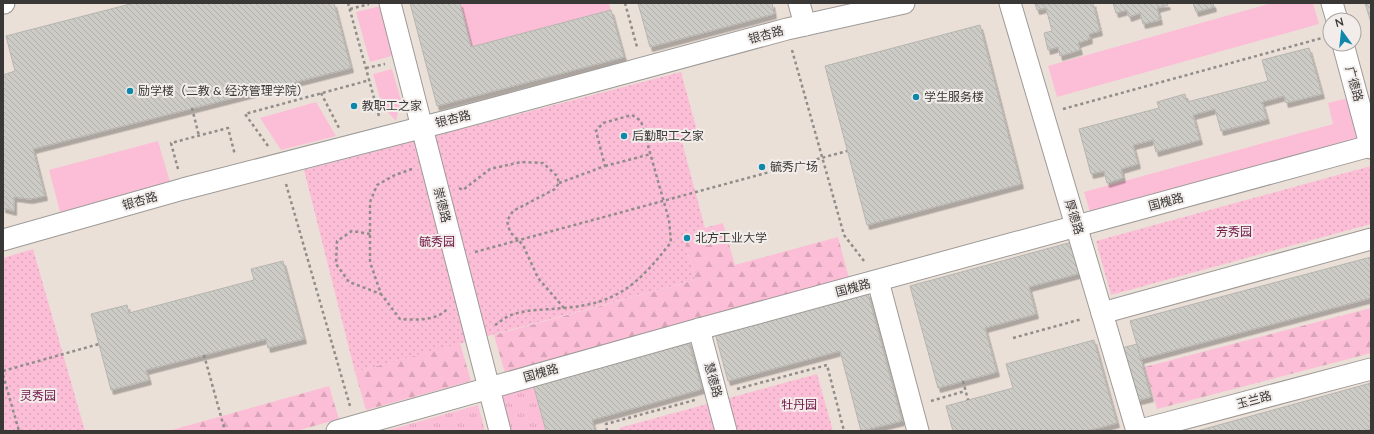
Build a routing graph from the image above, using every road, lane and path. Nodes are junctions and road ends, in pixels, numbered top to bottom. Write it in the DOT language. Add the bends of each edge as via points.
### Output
graph roads {
  1 [pos="348,3"];
  2 [pos="372,3"];
  3 [pos="390,3"];
  4 [pos="625,3"];
  5 [pos="799,3"];
  6 [pos="904,3"];
  7 [pos="1010,3"];
  8 [pos="350,9"];
  9 [pos="796,27"];
  10 [pos="1322,38"];
  11 [pos="1345,52"];
  12 [pos="642,68"];
  13 [pos="370,80"];
  14 [pos="320,93"];
  15 [pos="192,108"];
  16 [pos="1043,115"];
  17 [pos="422,126"];
  18 [pos="199,136"];
  19 [pos="385,136"];
  20 [pos="348,145"];
  21 [pos="1371,147"];
  22 [pos="847,151"];
  23 [pos="235,153"];
  24 [pos="651,154"];
  25 [pos="823,158"];
  26 [pos="280,163"];
  27 [pos="432,165"];
  28 [pos="605,166"];
  29 [pos="178,168"];
  30 [pos="559,183"];
  31 [pos="438,186"];
  32 [pos="664,200"];
  33 [pos="1077,227"];
  34 [pos="370,234"];
  35 [pos="1371,239"];
  36 [pos="3,240"];
  37 [pos="519,240"];
  38 [pos="455,257"];
  39 [pos="878,281"];
  40 [pos="464,290"];
  41 [pos="381,294"];
  42 [pos="564,308"];
  43 [pos="1102,313"];
  44 [pos="699,329"];
  45 [pos="1013,338"];
  46 [pos="476,339"];
  47 [pos="99,344"];
  48 [pos="204,355"];
  49 [pos="1371,369"];
  50 [pos="3,371"];
  51 [pos="3,375"];
  52 [pos="962,381"];
  53 [pos="489,388"];
  54 [pos="965,391"];
  55 [pos="717,394"];
  56 [pos="968,400"];
  57 [pos="911,406"];
  58 [pos="346,428"];
  59 [pos="19,431"];
  60 [pos="225,431"];
  61 [pos="500,431"];
  62 [pos="607,431"];
  63 [pos="726,431"];
  64 [pos="844,431"];
  65 [pos="918,431"];
  66 [pos="1137,431"];
  1 -- 8 [label="path"];
  2 -- 8 [label="path"];
  3 -- 17 [label="street, 崇德路"];
  4 -- 12 [label="path"];
  5 -- 9 [label="street"];
  6 -- 9 [label="street, 银杏路"];
  7 -- 16 [label="street, 厚德路"];
  8 -- 13 [label="path"];
  9 -- 12 [label="street, 银杏路"];
  9 -- 25 [label="path"];
  10 -- 16 [label="path"];
  11 -- 21 [label="street, 广德路"];
  12 -- 17 [label="street, 银杏路"];
  13 -- 14 [label="path"];
  13 -- 19 [label="path"];
  14 -- 20 [label="path"];
  14 -- 26 [label="path" via="245,114"];
  15 -- 18 [label="path"];
  16 -- 33 [label="street, 厚德路"];
  17 -- 19 [label="street, 银杏路"];
  17 -- 27 [label="street, 崇德路"];
  18 -- 23 [label="path" via="228,128"];
  18 -- 29 [label="path" via="171,143"];
  19 -- 20 [label="street, 银杏路"];
  20 -- 26 [label="street, 银杏路"];
  21 -- 33 [label="street, 国槐路"];
  22 -- 25 [label="path"];
  24 -- 28 [label="path"];
  24 -- 28 [label="path" via="641,121 632,115 603,122 596,131"];
  24 -- 32 [label="path"];
  25 -- 32 [label="path"];
  25 -- 39 [label="path" via="844,235"];
  26 -- 36 [label="street, 银杏路"];
  26 -- 58 [label="path"];
  27 -- 31 [label="street, 崇德路"];
  27 -- 34 [label="path" via="395,175 377,185 370,202"];
  28 -- 30 [label="path"];
  30 -- 31 [label="path" via="557,176 543,163 521,162 490,169 463,190 453,185"];
  30 -- 37 [label="path" via="555,189 513,211 507,221 510,232"];
  31 -- 38 [label="street, 崇德路"];
  32 -- 37 [label="path"];
  32 -- 42 [label="path" via="671,242 653,266 630,287 600,302"];
  33 -- 39 [label="street, 国槐路"];
  33 -- 43 [label="street, 厚德路"];
  34 -- 41 [label="path" via="370,262"];
  34 -- 41 [label="path" via="352,231 336,241 336,264 349,282"];
  35 -- 43 [label="street"];
  37 -- 38 [label="path"];
  37 -- 42 [label="path" via="538,278"];
  38 -- 40 [label="street, 崇德路"];
  39 -- 44 [label="street, 国槐路"];
  39 -- 57 [label="street"];
  40 -- 41 [label="path" via="443,313 417,320 400,319"];
  40 -- 46 [label="street, 崇德路"];
  42 -- 46 [label="path" via="510,315"];
  43 -- 45 [label="path"];
  43 -- 66 [label="street, 厚德路"];
  44 -- 53 [label="street, 国槐路"];
  44 -- 55 [label="street, 慧德路"];
  46 -- 53 [label="street, 崇德路"];
  47 -- 50 [label="path"];
  48 -- 60 [label="path"];
  49 -- 66 [label="street, 玉兰路"];
  51 -- 59 [label="path"];
  52 -- 54 [label="path"];
  53 -- 58 [label="street, 国槐路"];
  53 -- 61 [label="street, 崇德路"];
  54 -- 56 [label="path"];
  54 -- 57 [label="path"];
  55 -- 62 [label="path" via="606,424"];
  55 -- 63 [label="street, 慧德路"];
  55 -- 64 [label="path" via="827,365"];
  57 -- 65 [label="street"];
}
